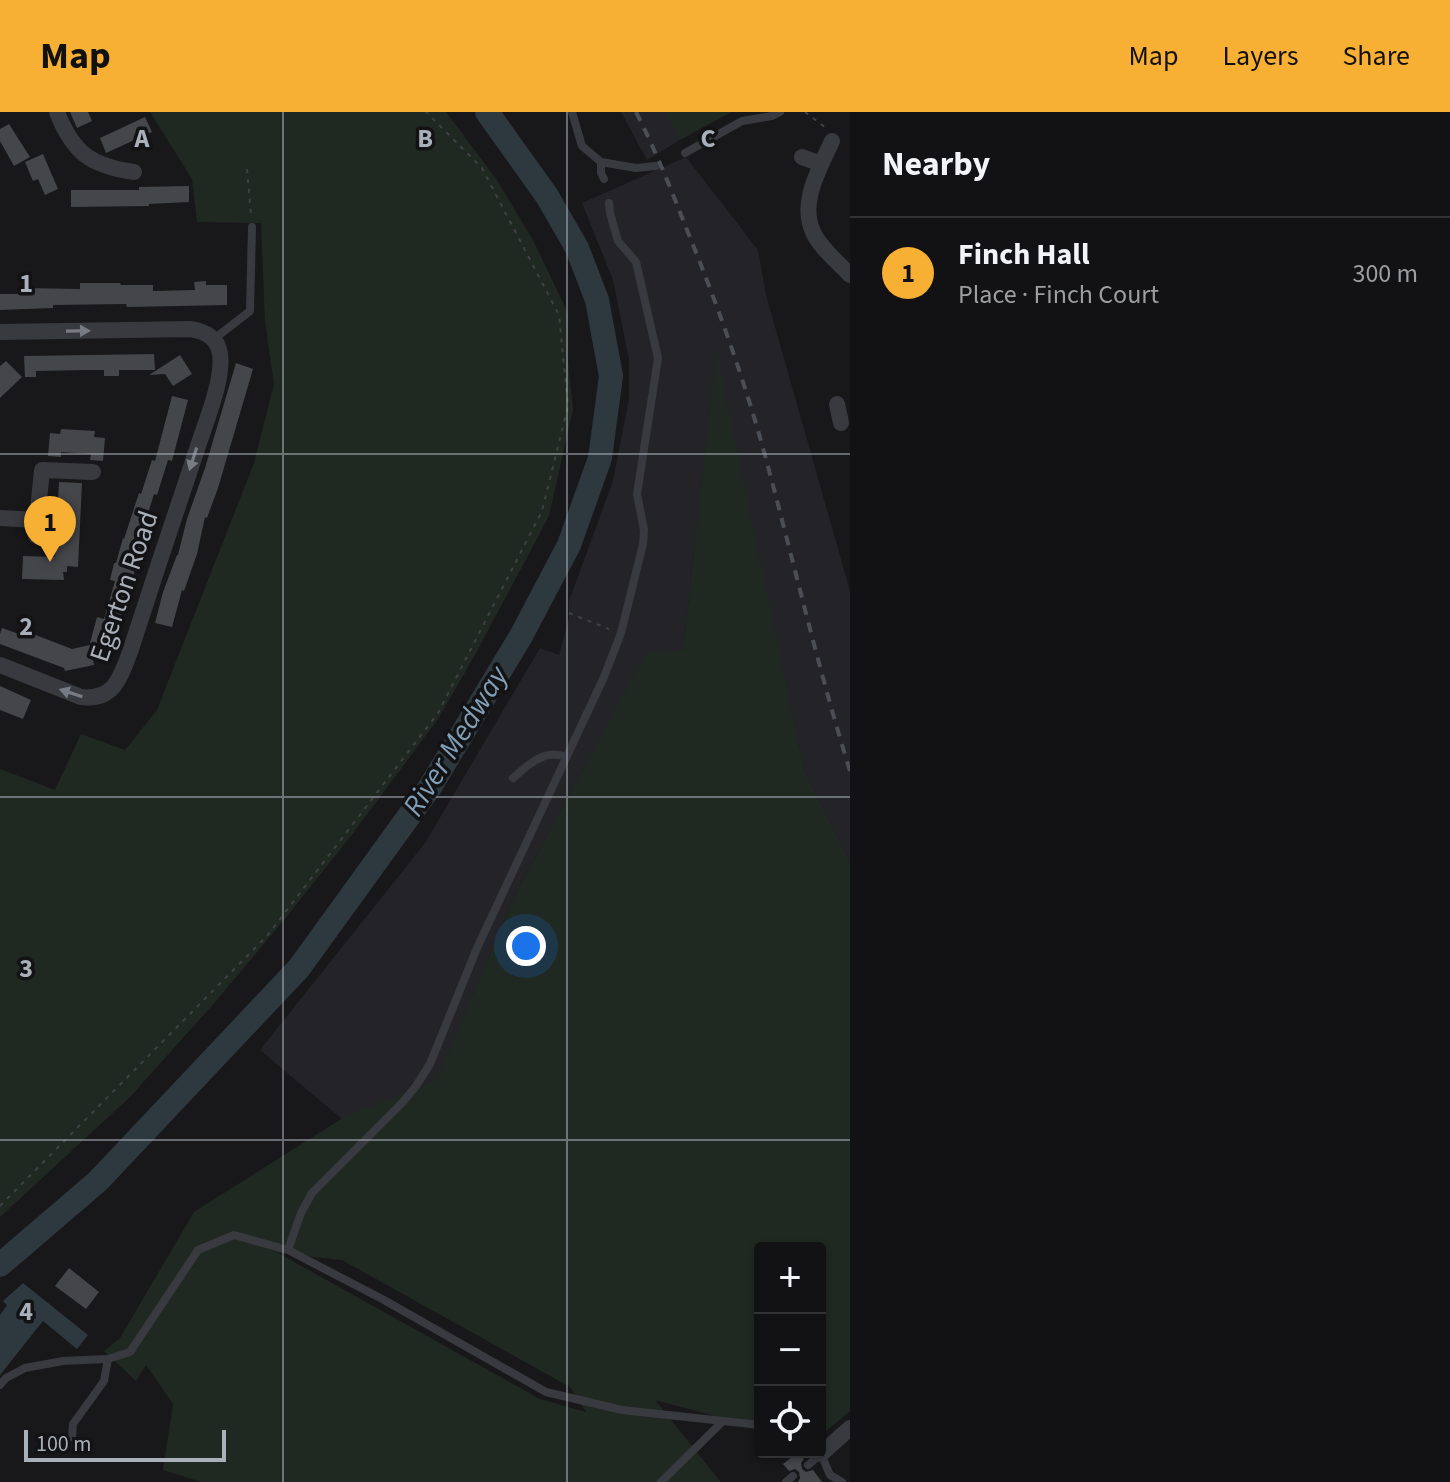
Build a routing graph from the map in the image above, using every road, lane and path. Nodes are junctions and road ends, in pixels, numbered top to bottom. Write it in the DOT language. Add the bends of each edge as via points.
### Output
graph roads {
  1 [pos="57,112"];
  2 [pos="426,112"];
  3 [pos="572,112"];
  4 [pos="780,112"];
  5 [pos="805,112"];
  6 [pos="832,141"];
  7 [pos="685,153"];
  8 [pos="802,157"];
  9 [pos="601,162"];
  10 [pos="821,164"];
  11 [pos="656,166"];
  12 [pos="247,169"];
  13 [pos="134,172"];
  14 [pos="604,179"];
  15 [pos="609,203"];
  16 [pos="252,227"];
  17 [pos="850,275"];
  18 [pos="0,332"];
  19 [pos="214,339"];
  20 [pos="93,472"];
  21 [pos="0,518"];
  22 [pos="569,613"];
  23 [pos="621,633"];
  24 [pos="0,665"];
  25 [pos="566,757"];
  26 [pos="513,778"];
  27 [pos="0,1206"];
  28 [pos="288,1250"];
  29 [pos="108,1359"];
  30 [pos="0,1385"];
  31 [pos="722,1422"];
  32 [pos="754,1425"];
  33 [pos="850,1428"];
  34 [pos="72,1437"];
  35 [pos="826,1448"];
  36 [pos="816,1458"];
  37 [pos="661,1482"];
  38 [pos="842,1482"];
  1 -- 13 [label="street" via="83,155 112,169"];
  2 -- 27 [label="path" via="482,168 559,315 568,406 542,511 438,713 267,936"];
  3 -- 9 [label="lane" via="582,146"];
  4 -- 7 [label="lane" via="742,121"];
  5 -- 6 [label="path" via="825,126"];
  6 -- 10 [label="street"];
  8 -- 10 [label="street"];
  9 -- 11 [label="lane"];
  9 -- 14 [label="lane"];
  10 -- 17 [label="street" via="811,190 812,231"];
  12 -- 16 [label="path"];
  15 -- 23 [label="lane" via="618,241 636,262 658,358 637,494 644,535"];
  16 -- 19 [label="lane" via="250,311"];
  18 -- 19 [label="street, one-way" via="190,329"];
  19 -- 24 [label="street, Egerton Road, one-way" via="221,357 217,385 116,683 101,696 81,697"];
  20 -- 21 [label="street" via="42,470 37,528"];
  22 -- 23 [label="path"];
  23 -- 25 [label="lane"];
  25 -- 26 [label="lane" via="547,755"];
  25 -- 28 [label="lane" via="477,948 430,1064 402,1103 312,1193"];
  28 -- 29 [label="lane" via="234,1235 198,1250 130,1352"];
  28 -- 31 [label="lane" via="546,1392 622,1410"];
  29 -- 30 [label="lane" via="25,1368"];
  29 -- 34 [label="lane" via="104,1381 73,1424"];
  31 -- 32 [label="lane"];
  31 -- 37 [label="lane"];
  33 -- 35 [label="street"];
  36 -- 38 [label="lane"];
}
